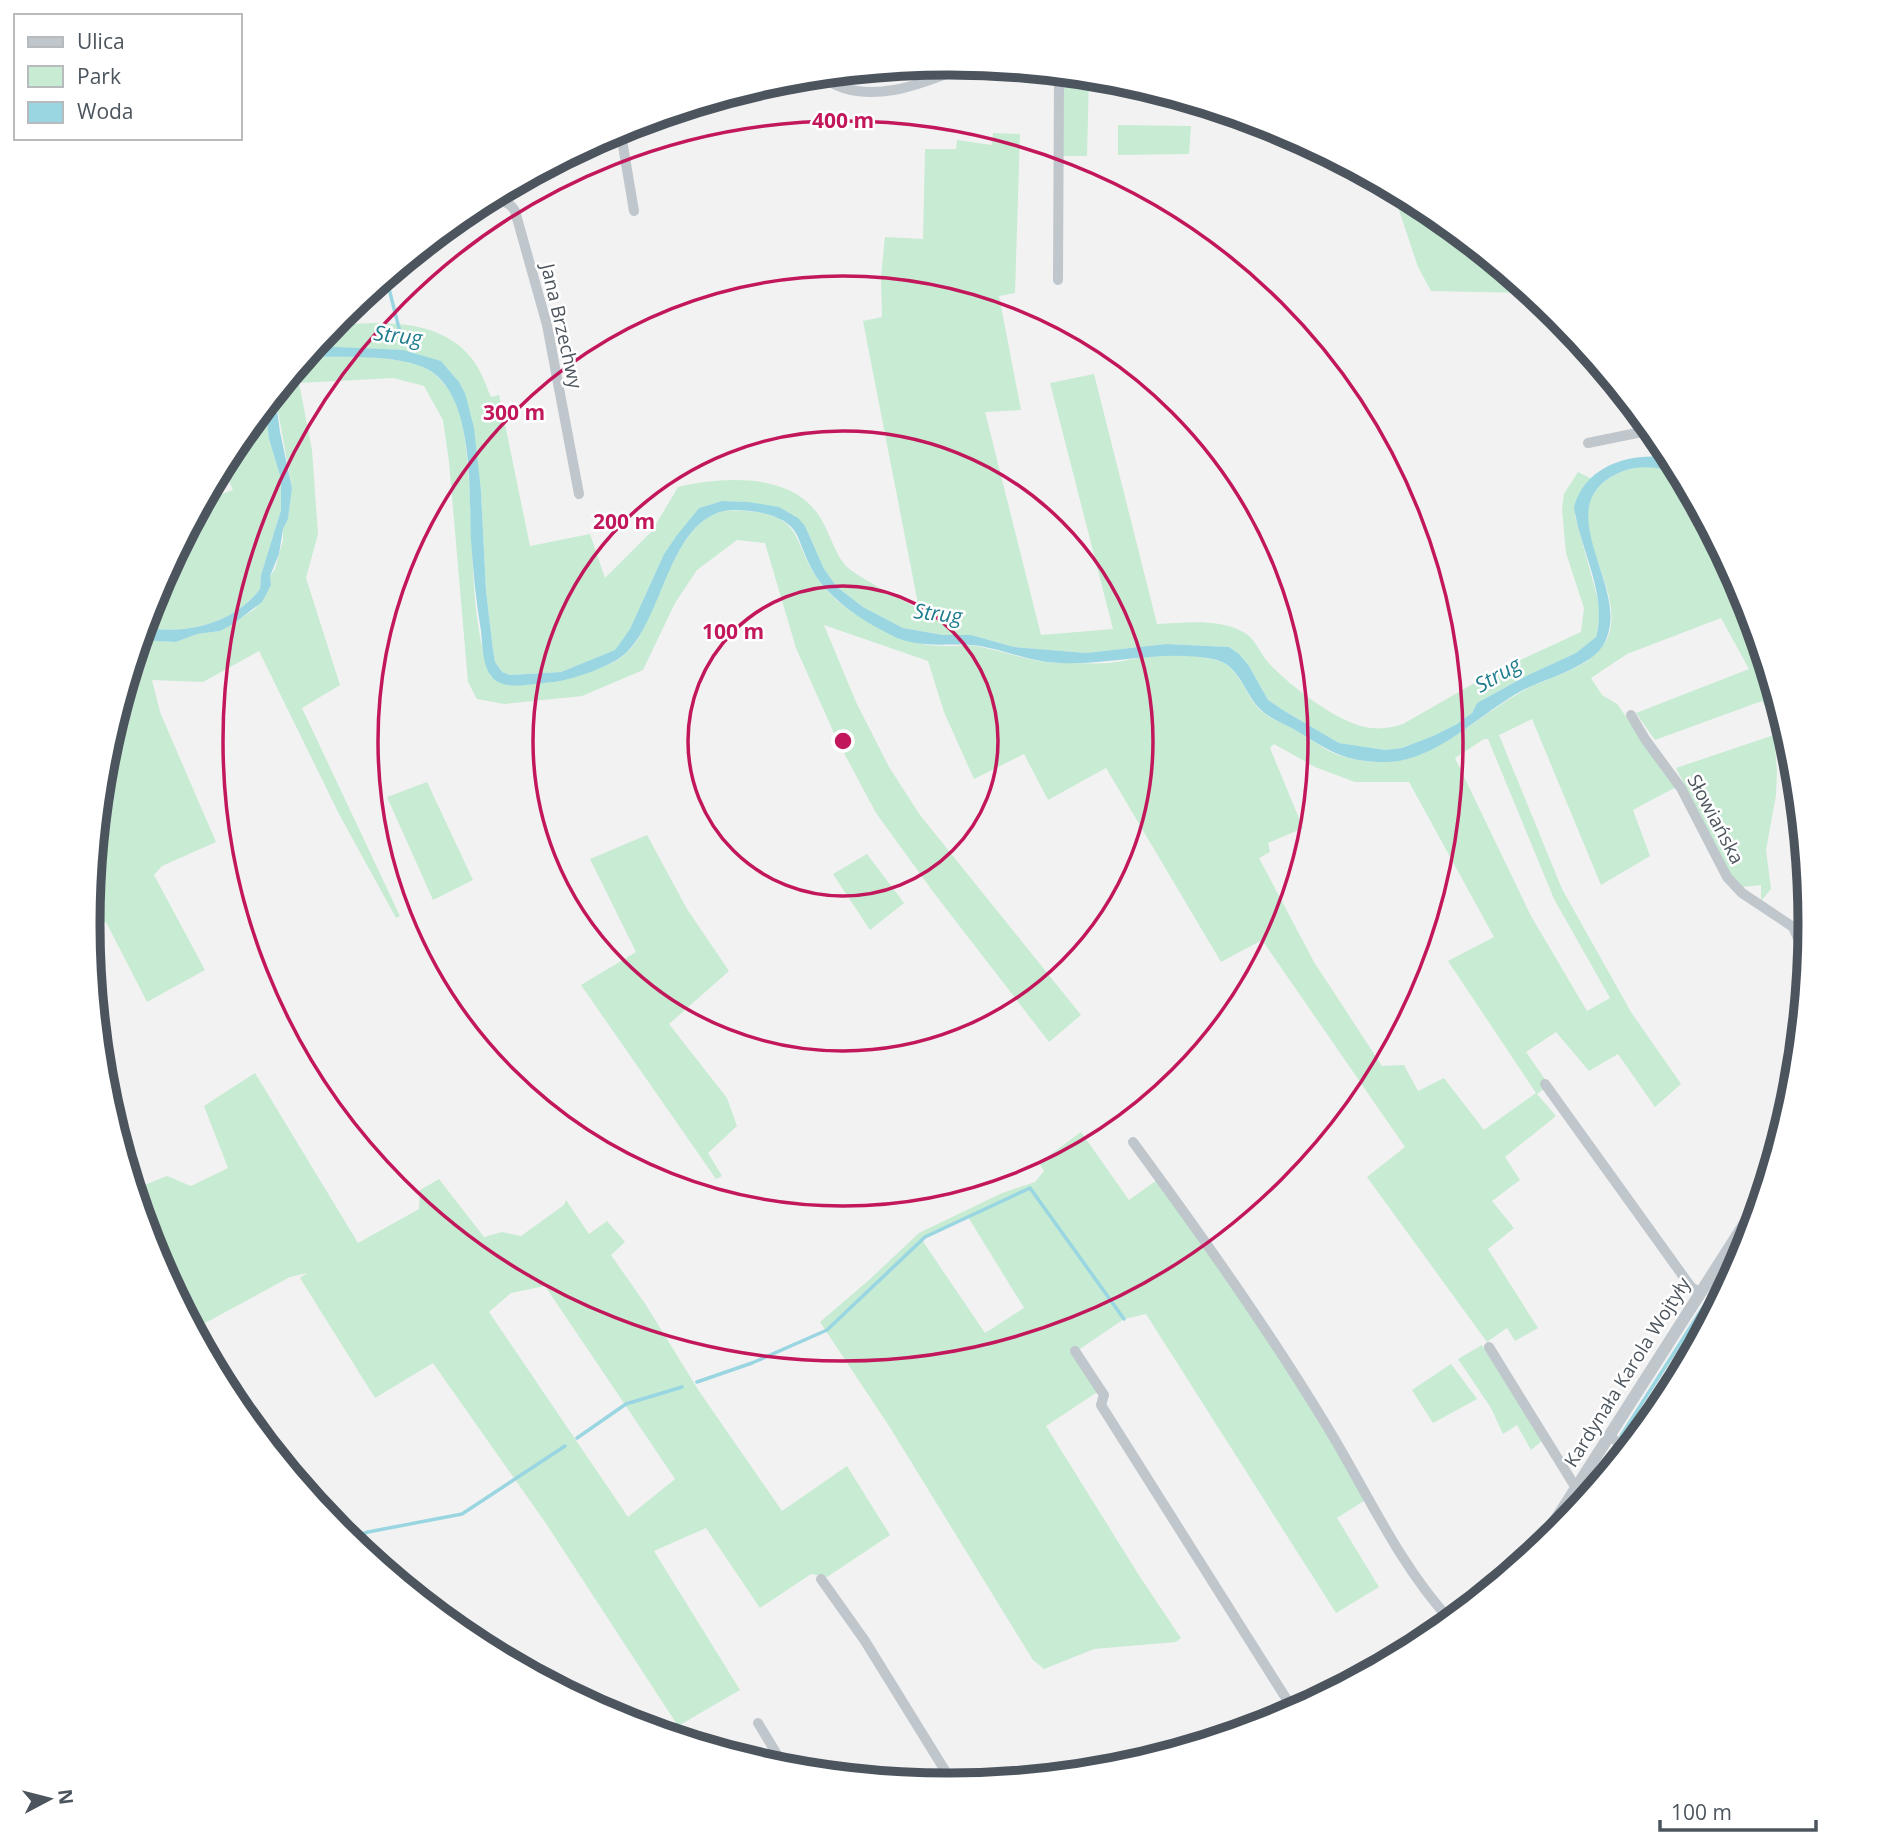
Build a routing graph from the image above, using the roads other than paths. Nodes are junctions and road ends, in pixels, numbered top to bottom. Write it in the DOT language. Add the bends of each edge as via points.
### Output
graph roads {
  1 [pos="940,75"];
  2 [pos="1059,83"];
  3 [pos="833,84"];
  4 [pos="622,141"];
  5 [pos="506,201"];
  6 [pos="634,211"];
  7 [pos="1058,280"];
  8 [pos="1641,433"];
  9 [pos="1588,443"];
  10 [pos="579,494"];
  11 [pos="1631,715"];
  12 [pos="1798,937"];
  13 [pos="1545,1084"];
  14 [pos="1133,1143"];
  15 [pos="1740,1232"];
  16 [pos="1728,1250"];
  17 [pos="1731,1253"];
  18 [pos="1700,1293"];
  19 [pos="1489,1347"];
  20 [pos="1075,1351"];
  21 [pos="1609,1436"];
  22 [pos="1620,1444"];
  23 [pos="1576,1488"];
  24 [pos="1561,1511"];
  25 [pos="821,1579"];
  26 [pos="1444,1613"];
  27 [pos="1287,1702"];
  28 [pos="758,1723"];
  29 [pos="777,1755"];
  30 [pos="947,1773"];
  1 -- 3 [label="street" via="872,92 857,93"];
  2 -- 7 [label="street"];
  4 -- 6 [label="street"];
  5 -- 10 [label="street, Jana Brzechwy" via="515,211 547,326"];
  8 -- 9 [label="street"];
  11 -- 12 [label="street, Słowiańska" via="1682,788 1727,877 1742,893 1793,927"];
  13 -- 18 [label="street" via="1691,1287"];
  14 -- 26 [label="street" via="1267,1330 1397,1547"];
  15 -- 16 [label="street, Kardynała Karola Wojtyły"];
  16 -- 17 [label="street"];
  16 -- 18 [label="street, Kardynała Karola Wojtyły"];
  18 -- 21 [label="street, Kardynała Karola Wojtyły"];
  19 -- 23 [label="street"];
  20 -- 27 [label="street" via="1104,1395 1101,1405"];
  21 -- 22 [label="street"];
  21 -- 23 [label="street, Kardynała Karola Wojtyły"];
  23 -- 24 [label="street, Kardynała Karola Wojtyły"];
  25 -- 30 [label="street"];
  28 -- 29 [label="street"];
}
